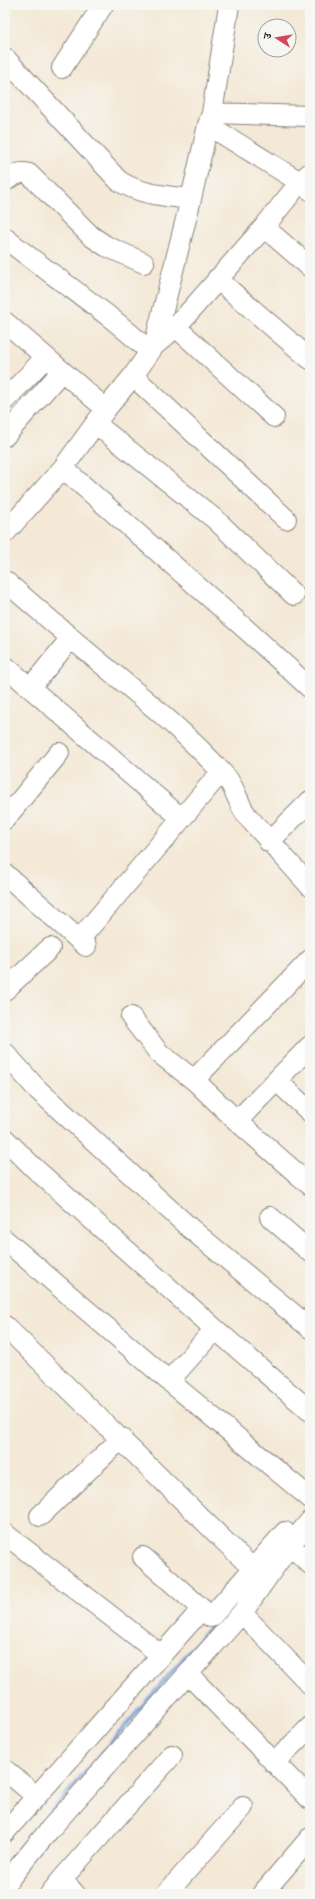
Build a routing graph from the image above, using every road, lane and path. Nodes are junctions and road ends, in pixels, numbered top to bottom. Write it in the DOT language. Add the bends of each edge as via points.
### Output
graph roads {
  1 [pos="103,5"];
  2 [pos="228,5"];
  3 [pos="5,58"];
  4 [pos="62,68"];
  5 [pos="310,116"];
  6 [pos="210,119"];
  7 [pos="5,181"];
  8 [pos="307,182"];
  9 [pos="191,199"];
  10 [pos="264,227"];
  11 [pos="5,238"];
  12 [pos="144,263"];
  13 [pos="310,268"];
  14 [pos="217,279"];
  15 [pos="176,327"];
  16 [pos="8,331"];
  17 [pos="152,349"];
  18 [pos="45,358"];
  19 [pos="310,359"];
  20 [pos="61,372"];
  21 [pos="134,376"];
  22 [pos="5,400"];
  23 [pos="274,416"];
  24 [pos="101,417"];
  25 [pos="5,436"];
  26 [pos="63,468"];
  27 [pos="286,519"];
  28 [pos="5,533"];
  29 [pos="5,581"];
  30 [pos="294,595"];
  31 [pos="71,638"];
  32 [pos="5,666"];
  33 [pos="31,687"];
  34 [pos="310,688"];
  35 [pos="59,753"];
  36 [pos="221,772"];
  37 [pos="310,801"];
  38 [pos="181,818"];
  39 [pos="5,819"];
  40 [pos="269,842"];
  41 [pos="5,874"];
  42 [pos="310,886"];
  43 [pos="50,948"];
  44 [pos="310,960"];
  45 [pos="5,990"];
  46 [pos="131,1017"];
  47 [pos="310,1046"];
  48 [pos="5,1053"];
  49 [pos="194,1080"];
  50 [pos="277,1081"];
  51 [pos="310,1112"];
  52 [pos="237,1122"];
  53 [pos="5,1139"];
  54 [pos="310,1184"];
  55 [pos="270,1218"];
  56 [pos="5,1240"];
  57 [pos="310,1252"];
  58 [pos="5,1326"];
  59 [pos="310,1328"];
  60 [pos="215,1329"];
  61 [pos="169,1381"];
  62 [pos="310,1410"];
  63 [pos="122,1438"];
  64 [pos="310,1498"];
  65 [pos="310,1504"];
  66 [pos="40,1516"];
  67 [pos="310,1521"];
  68 [pos="5,1534"];
  69 [pos="290,1545"];
  70 [pos="142,1557"];
  71 [pos="310,1564"];
  72 [pos="253,1569"];
  73 [pos="202,1609"];
  74 [pos="242,1613"];
  75 [pos="161,1655"];
  76 [pos="188,1674"];
  77 [pos="310,1684"];
  78 [pos="310,1727"];
  79 [pos="172,1755"];
  80 [pos="274,1762"];
  81 [pos="5,1770"];
  82 [pos="36,1796"];
  83 [pos="310,1799"];
  84 [pos="243,1807"];
  85 [pos="5,1832"];
  86 [pos="310,1838"];
  87 [pos="5,1884"];
  88 [pos="56,1887"];
  89 [pos="74,1894"];
  90 [pos="166,1894"];
  91 [pos="262,1894"];
  1 -- 4 [label="street"];
  2 -- 6 [label="street"];
  3 -- 9 [label="street" via="119,181 130,188 150,194"];
  5 -- 6 [label="street"];
  6 -- 8 [label="street"];
  6 -- 9 [label="street"];
  7 -- 12 [label="street" via="23,172 29,174 91,236 106,246"];
  8 -- 10 [label="street"];
  9 -- 17 [label="street"];
  10 -- 13 [label="street"];
  10 -- 14 [label="street"];
  11 -- 17 [label="street" via="41,268"];
  14 -- 15 [label="street"];
  14 -- 19 [label="street"];
  15 -- 17 [label="street"];
  15 -- 23 [label="street"];
  16 -- 18 [label="street"];
  17 -- 21 [label="street"];
  18 -- 20 [label="street"];
  18 -- 22 [label="street"];
  20 -- 24 [label="street"];
  20 -- 25 [label="street"];
  21 -- 24 [label="street"];
  21 -- 27 [label="street"];
  24 -- 26 [label="street"];
  24 -- 30 [label="street" via="216,520"];
  26 -- 28 [label="street"];
  26 -- 34 [label="street"];
  29 -- 31 [label="street"];
  31 -- 33 [label="street"];
  31 -- 36 [label="street" via="187,737"];
  32 -- 33 [label="street"];
  33 -- 38 [label="street"];
  35 -- 39 [label="street"];
  36 -- 38 [label="street"];
  36 -- 40 [label="street" via="232,786 240,807"];
  37 -- 40 [label="street"];
  38 -- 41 [label="street" via="83,943"];
  40 -- 42 [label="street"];
  43 -- 45 [label="street"];
  44 -- 49 [label="street"];
  46 -- 49 [label="street" via="159,1053"];
  47 -- 50 [label="street"];
  48 -- 59 [label="street" via="37,1088 192,1229"];
  49 -- 52 [label="street"];
  50 -- 51 [label="street"];
  50 -- 52 [label="street"];
  52 -- 54 [label="street"];
  53 -- 60 [label="street"];
  55 -- 57 [label="street"];
  56 -- 61 [label="street"];
  58 -- 63 [label="street"];
  60 -- 61 [label="street"];
  60 -- 62 [label="street"];
  61 -- 64 [label="street"];
  63 -- 66 [label="street"];
  63 -- 72 [label="street"];
  65 -- 72 [label="street"];
  67 -- 69 [label="street"];
  68 -- 75 [label="street"];
  69 -- 71 [label="street"];
  69 -- 74 [label="street"];
  70 -- 73 [label="street"];
  72 -- 73 [label="street" via="211,1617"];
  73 -- 75 [label="street"];
  74 -- 76 [label="street"];
  74 -- 77 [label="street"];
  75 -- 82 [label="street"];
  76 -- 80 [label="street"];
  76 -- 87 [label="street" via="50,1829"];
  78 -- 80 [label="street"];
  79 -- 88 [label="street"];
  80 -- 83 [label="street"];
  81 -- 82 [label="street"];
  82 -- 85 [label="street"];
  84 -- 90 [label="street"];
  86 -- 91 [label="street"];
  88 -- 89 [label="street"];
}
